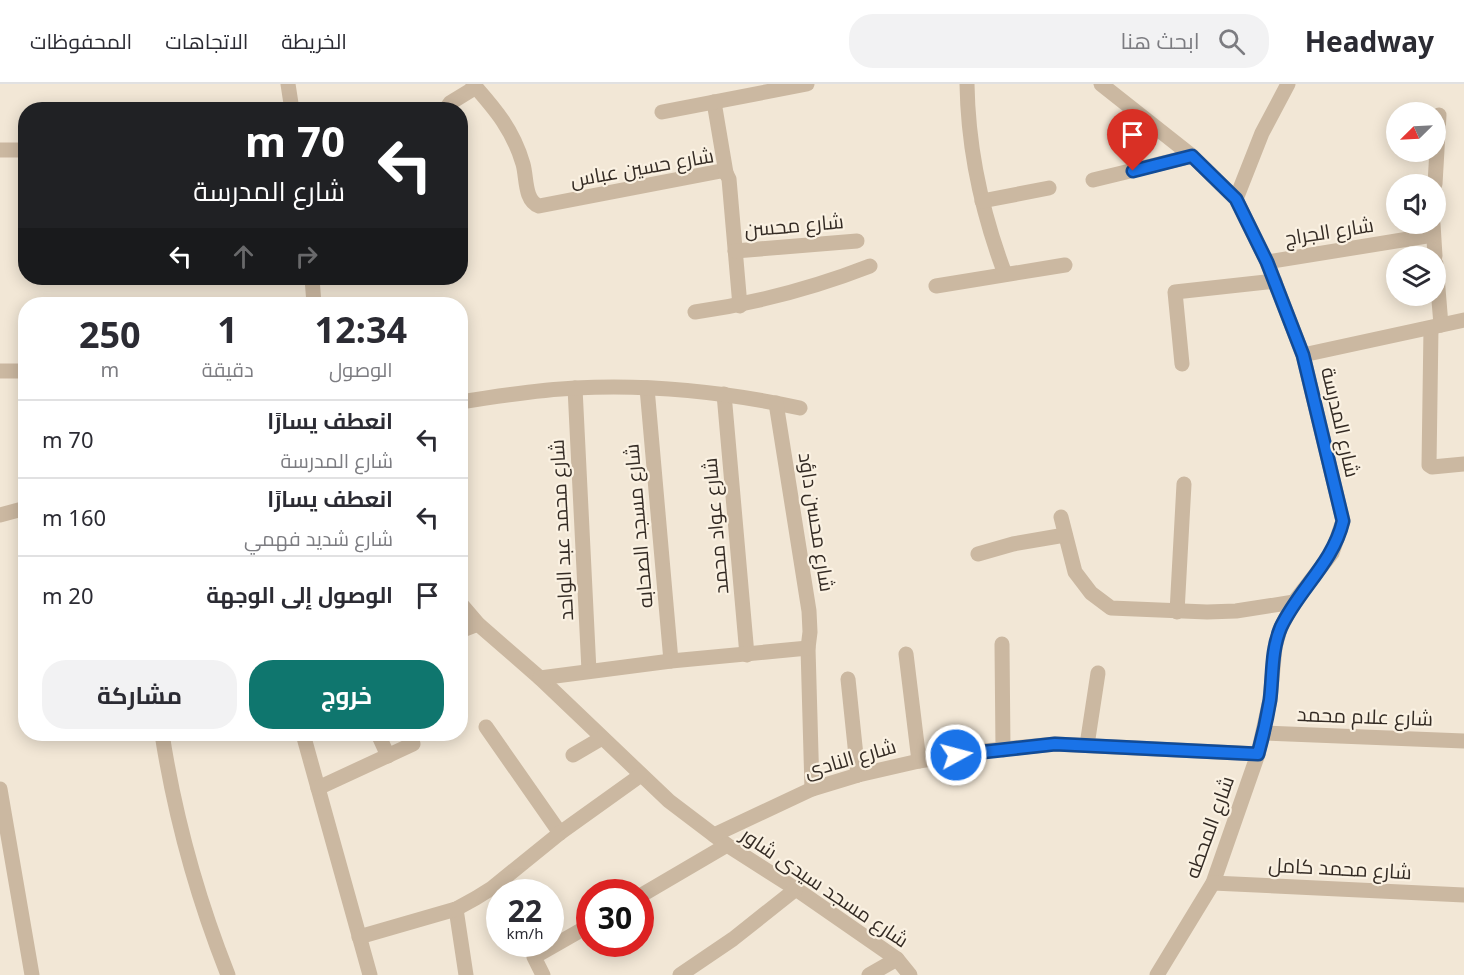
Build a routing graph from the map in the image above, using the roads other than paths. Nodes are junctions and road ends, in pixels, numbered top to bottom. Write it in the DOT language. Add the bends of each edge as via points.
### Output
graph roads {
  1 [pos="288,84"];
  2 [pos="807,84"];
  3 [pos="967,84"];
  4 [pos="1101,84"];
  5 [pos="1288,84"];
  6 [pos="475,86"];
  7 [pos="291,102"];
  8 [pos="453,102"];
  9 [pos="714,102"];
  10 [pos="662,112"];
  11 [pos="0,150"];
  12 [pos="18,150"];
  13 [pos="1192,156"];
  14 [pos="726,173"];
  15 [pos="1093,180"];
  16 [pos="1049,188"];
  17 [pos="1236,199"];
  18 [pos="982,201"];
  19 [pos="1408,234"];
  20 [pos="857,241"];
  21 [pos="735,251"];
  22 [pos="1267,262"];
  23 [pos="1065,265"];
  24 [pos="870,266"];
  25 [pos="1005,274"];
  26 [pos="1275,281"];
  27 [pos="936,286"];
  28 [pos="740,306"];
  29 [pos="1436,306"];
  30 [pos="695,312"];
  31 [pos="1464,320"];
  32 [pos="1436,326"];
  33 [pos="1303,355"];
  34 [pos="1182,364"];
  35 [pos="0,371"];
  36 [pos="18,371"];
  37 [pos="575,388"];
  38 [pos="647,388"];
  39 [pos="724,394"];
  40 [pos="468,401"];
  41 [pos="776,403"];
  42 [pos="800,408"];
  43 [pos="1464,464"];
  44 [pos="1184,484"];
  45 [pos="18,510"];
  46 [pos="0,515"];
  47 [pos="1061,517"];
  48 [pos="1065,535"];
  49 [pos="978,554"];
  50 [pos="1294,602"];
  51 [pos="468,612"];
  52 [pos="1177,612"];
  53 [pos="478,624"];
  54 [pos="468,628"];
  55 [pos="1002,644"];
  56 [pos="808,648"];
  57 [pos="906,654"];
  58 [pos="747,655"];
  59 [pos="671,661"];
  60 [pos="590,671"];
  61 [pos="1098,673"];
  62 [pos="540,678"];
  63 [pos="848,679"];
  64 [pos="486,727"];
  65 [pos="1264,733"];
  66 [pos="603,738"];
  67 [pos="163,741"];
  68 [pos="305,741"];
  69 [pos="381,741"];
  70 [pos="1464,741"];
  71 [pos="413,744"];
  72 [pos="1087,745"];
  73 [pos="1003,750"];
  74 [pos="1258,754"];
  75 [pos="573,755"];
  76 [pos="388,756"];
  77 [pos="919,761"];
  78 [pos="641,775"];
  79 [pos="858,775"];
  80 [pos="318,788"];
  81 [pos="0,789"];
  82 [pos="812,789"];
  83 [pos="560,833"];
  84 [pos="714,835"];
  85 [pos="727,846"];
  86 [pos="1213,883"];
  87 [pos="654,888"];
  88 [pos="796,889"];
  89 [pos="1464,895"];
  90 [pos="456,909"];
  91 [pos="576,933"];
  92 [pos="359,937"];
  93 [pos="897,959"];
  94 [pos="367,974"];
  95 [pos="32,975"];
  96 [pos="228,975"];
  97 [pos="466,975"];
  98 [pos="543,975"];
  99 [pos="680,975"];
  100 [pos="869,975"];
  101 [pos="910,975"];
  102 [pos="1157,975"];
  1 -- 7 [label="street"];
  2 -- 9 [label="street"];
  3 -- 18 [label="street" via="971,144"];
  4 -- 13 [label="street, شارع المدرسة"];
  5 -- 17 [label="street" via="1262,133"];
  6 -- 8 [label="street"];
  6 -- 14 [label="street, شارع حسين عباس" via="507,126 518,148 529,196 539,206"];
  9 -- 10 [label="street"];
  9 -- 14 [label="street"];
  11 -- 12 [label="street"];
  13 -- 15 [label="street"];
  13 -- 17 [label="street, شارع المدرسة"];
  14 -- 21 [label="street, شارع حسين عباس"];
  16 -- 18 [label="street"];
  17 -- 22 [label="street, شارع المدرسة"];
  18 -- 25 [label="street"];
  19 -- 22 [label="street, شارع الجراج"];
  20 -- 21 [label="street, شارع محسن"];
  21 -- 28 [label="street, شارع حسين عباس"];
  22 -- 26 [label="street, شارع المدرسة"];
  23 -- 25 [label="street"];
  24 -- 28 [label="street" via="785,296"];
  25 -- 27 [label="street"];
  26 -- 33 [label="street, شارع المدرسة"];
  26 -- 34 [label="street" via="1175,292"];
  28 -- 30 [label="street"];
  29 -- 32 [label="street"];
  31 -- 32 [label="street"];
  32 -- 33 [label="street"];
  32 -- 43 [label="street" via="1429,465"];
  33 -- 50 [label="street, شارع المدرسة" via="1343,521 1332,553"];
  35 -- 36 [label="street"];
  37 -- 38 [label="street"];
  37 -- 40 [label="street"];
  37 -- 60 [label="street, شارع محمد عبد الواحد"];
  38 -- 39 [label="street"];
  38 -- 59 [label="street, شارع مسجد الصحابه"];
  39 -- 41 [label="street"];
  39 -- 58 [label="street, شارع عواد محمد"];
  41 -- 42 [label="street"];
  41 -- 56 [label="street, شارع محسن داؤد" via="810,611"];
  44 -- 52 [label="street"];
  45 -- 46 [label="street"];
  47 -- 48 [label="street"];
  48 -- 49 [label="street"];
  48 -- 52 [label="street" via="1076,572 1091,593 1111,608"];
  50 -- 52 [label="street" via="1236,611"];
  50 -- 65 [label="street, شارع المدرسة" via="1275,647"];
  51 -- 53 [label="street, شارع مسجد سيدى شاور"];
  53 -- 54 [label="street"];
  53 -- 62 [label="street, شارع مسجد سيدى شاور"];
  55 -- 73 [label="street"];
  56 -- 58 [label="street"];
  56 -- 82 [label="street, شارع محسن داؤد"];
  57 -- 77 [label="street"];
  58 -- 59 [label="street"];
  59 -- 60 [label="street"];
  60 -- 62 [label="street"];
  61 -- 72 [label="street"];
  62 -- 66 [label="street, شارع مسجد سيدى شاور"];
  63 -- 79 [label="street"];
  64 -- 83 [label="street"];
  65 -- 70 [label="street, شارع علام محمد"];
  65 -- 74 [label="street, شارع المدرسة"];
  66 -- 75 [label="street"];
  66 -- 78 [label="street, شارع مسجد سيدى شاور"];
  67 -- 96 [label="street" via="187,856"];
  68 -- 80 [label="street"];
  69 -- 76 [label="street"];
  71 -- 76 [label="street"];
  72 -- 73 [label="street, شارع النادى"];
  72 -- 74 [label="street, شارع النادى"];
  73 -- 77 [label="street, شارع النادى"];
  74 -- 86 [label="street, شارع المحطه"];
  76 -- 80 [label="street"];
  77 -- 79 [label="street, شارع النادى"];
  78 -- 83 [label="street"];
  78 -- 84 [label="street, شارع مسجد سيدى شاور"];
  79 -- 82 [label="street, شارع النادى"];
  80 -- 92 [label="street"];
  81 -- 95 [label="street"];
  82 -- 84 [label="street, شارع النادى"];
  83 -- 90 [label="street" via="492,888"];
  84 -- 85 [label="street, شارع مسجد سيدى شاور"];
  85 -- 87 [label="street"];
  85 -- 88 [label="street, شارع مسجد سيدى شاور"];
  86 -- 89 [label="street, شارع محمد كامل"];
  86 -- 102 [label="street, شارع المحطه"];
  88 -- 93 [label="street, شارع مسجد سيدى شاور"];
  88 -- 99 [label="street"];
  90 -- 92 [label="street"];
  90 -- 97 [label="street"];
  91 -- 98 [label="street" via="534,957"];
  92 -- 94 [label="street"];
  93 -- 100 [label="street"];
  93 -- 101 [label="street, شارع مسجد سيدى شاور"];
}
